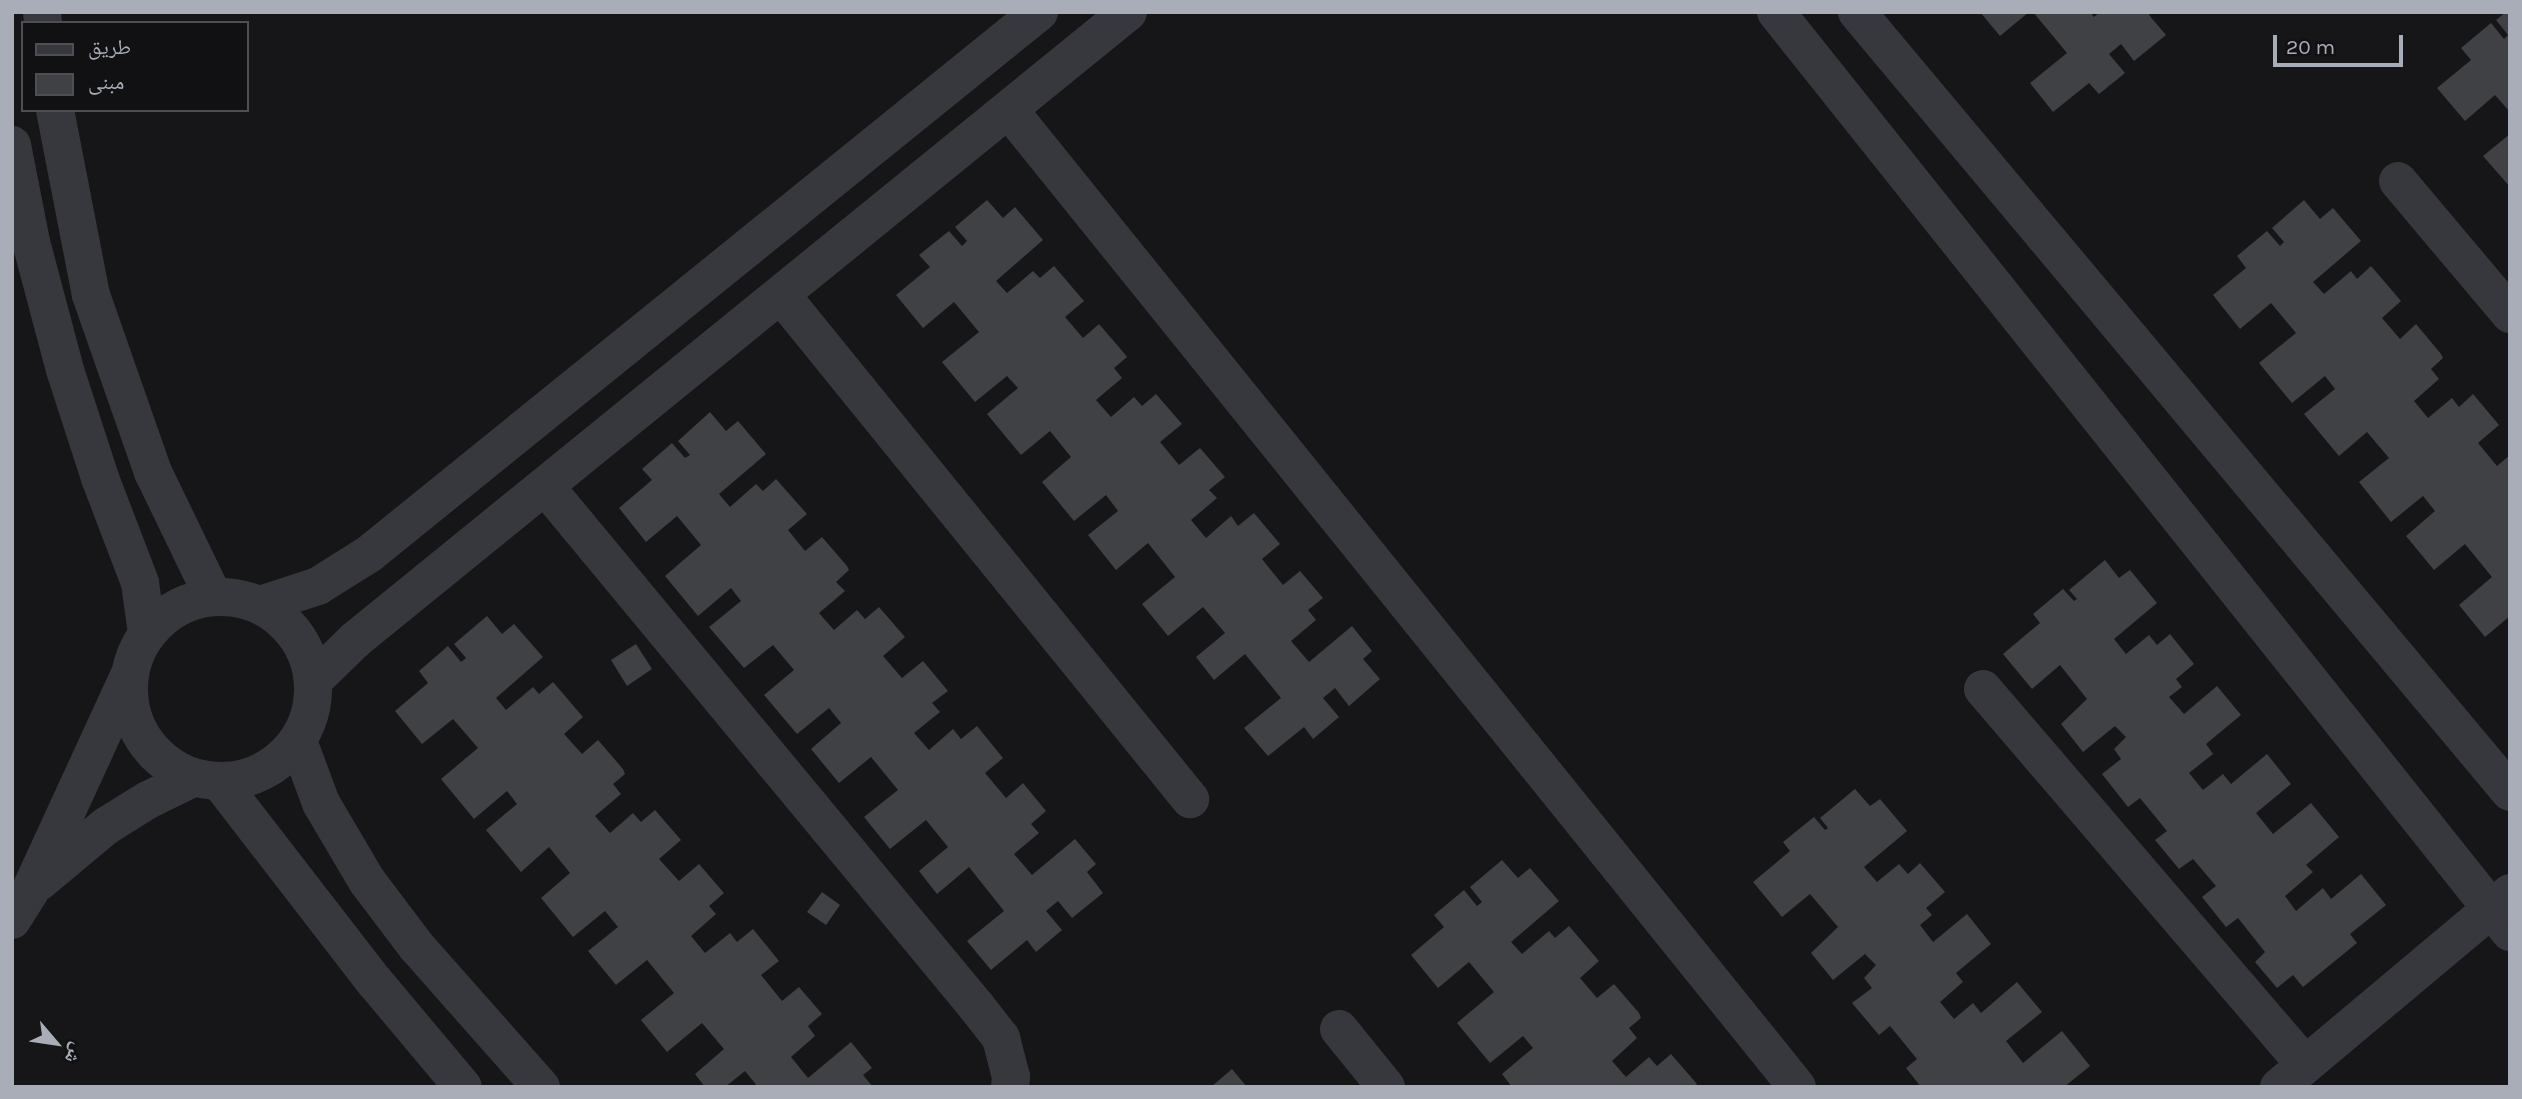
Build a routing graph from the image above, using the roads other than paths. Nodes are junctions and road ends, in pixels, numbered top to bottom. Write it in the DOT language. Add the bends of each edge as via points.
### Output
graph roads {
  1 [pos="1039,12"];
  2 [pos="1128,12"];
  3 [pos="1776,12"];
  4 [pos="1857,12"];
  5 [pos="1009,110"];
  6 [pos="55,112"];
  7 [pos="12,145"];
  8 [pos="2398,181"];
  9 [pos="782,296"];
  10 [pos="2510,314"];
  11 [pos="545,486"];
  12 [pos="213,596"];
  13 [pos="260,605"];
  14 [pos="147,634"];
  15 [pos="130,674"];
  16 [pos="313,681"];
  17 [pos="1983,689"];
  18 [pos="298,741"];
  19 [pos="207,780"];
  20 [pos="2510,792"];
  21 [pos="1190,799"];
  22 [pos="21,906"];
  23 [pos="2503,911"];
  24 [pos="1339,1029"];
  25 [pos="2292,1076"];
  26 [pos="463,1087"];
  27 [pos="541,1087"];
  28 [pos="1010,1087"];
  29 [pos="1386,1087"];
  30 [pos="1797,1087"];
  1 -- 13 [label="street" via="369,554 318,586"];
  2 -- 5 [label="street"];
  3 -- 23 [label="street"];
  4 -- 20 [label="street"];
  5 -- 9 [label="street"];
  5 -- 30 [label="street"];
  6 -- 12 [label="street" via="91,295 153,472"];
  7 -- 14 [label="street" via="31,242 65,370 140,583"];
  8 -- 10 [label="street"];
  9 -- 11 [label="street"];
  9 -- 21 [label="street"];
  11 -- 16 [label="street" via="355,640"];
  11 -- 28 [label="street" via="984,1016 1000,1038"];
  12 -- 13 [label="street"];
  12 -- 14 [label="street" via="166,615"];
  13 -- 16 [label="street" via="287,623 305,649"];
  14 -- 15 [label="street"];
  15 -- 19 [label="street" via="129,701 136,726 150,749 169,766"];
  15 -- 22 [label="street"];
  16 -- 18 [label="street" via="311,712"];
  17 -- 25 [label="street"];
  18 -- 19 [label="street" via="277,763 250,777"];
  18 -- 27 [label="street" via="321,803 367,881 417,947"];
  19 -- 22 [label="street" via="148,800 106,826"];
  19 -- 26 [label="street"];
  23 -- 25 [label="street"];
  24 -- 29 [label="street"];
}
